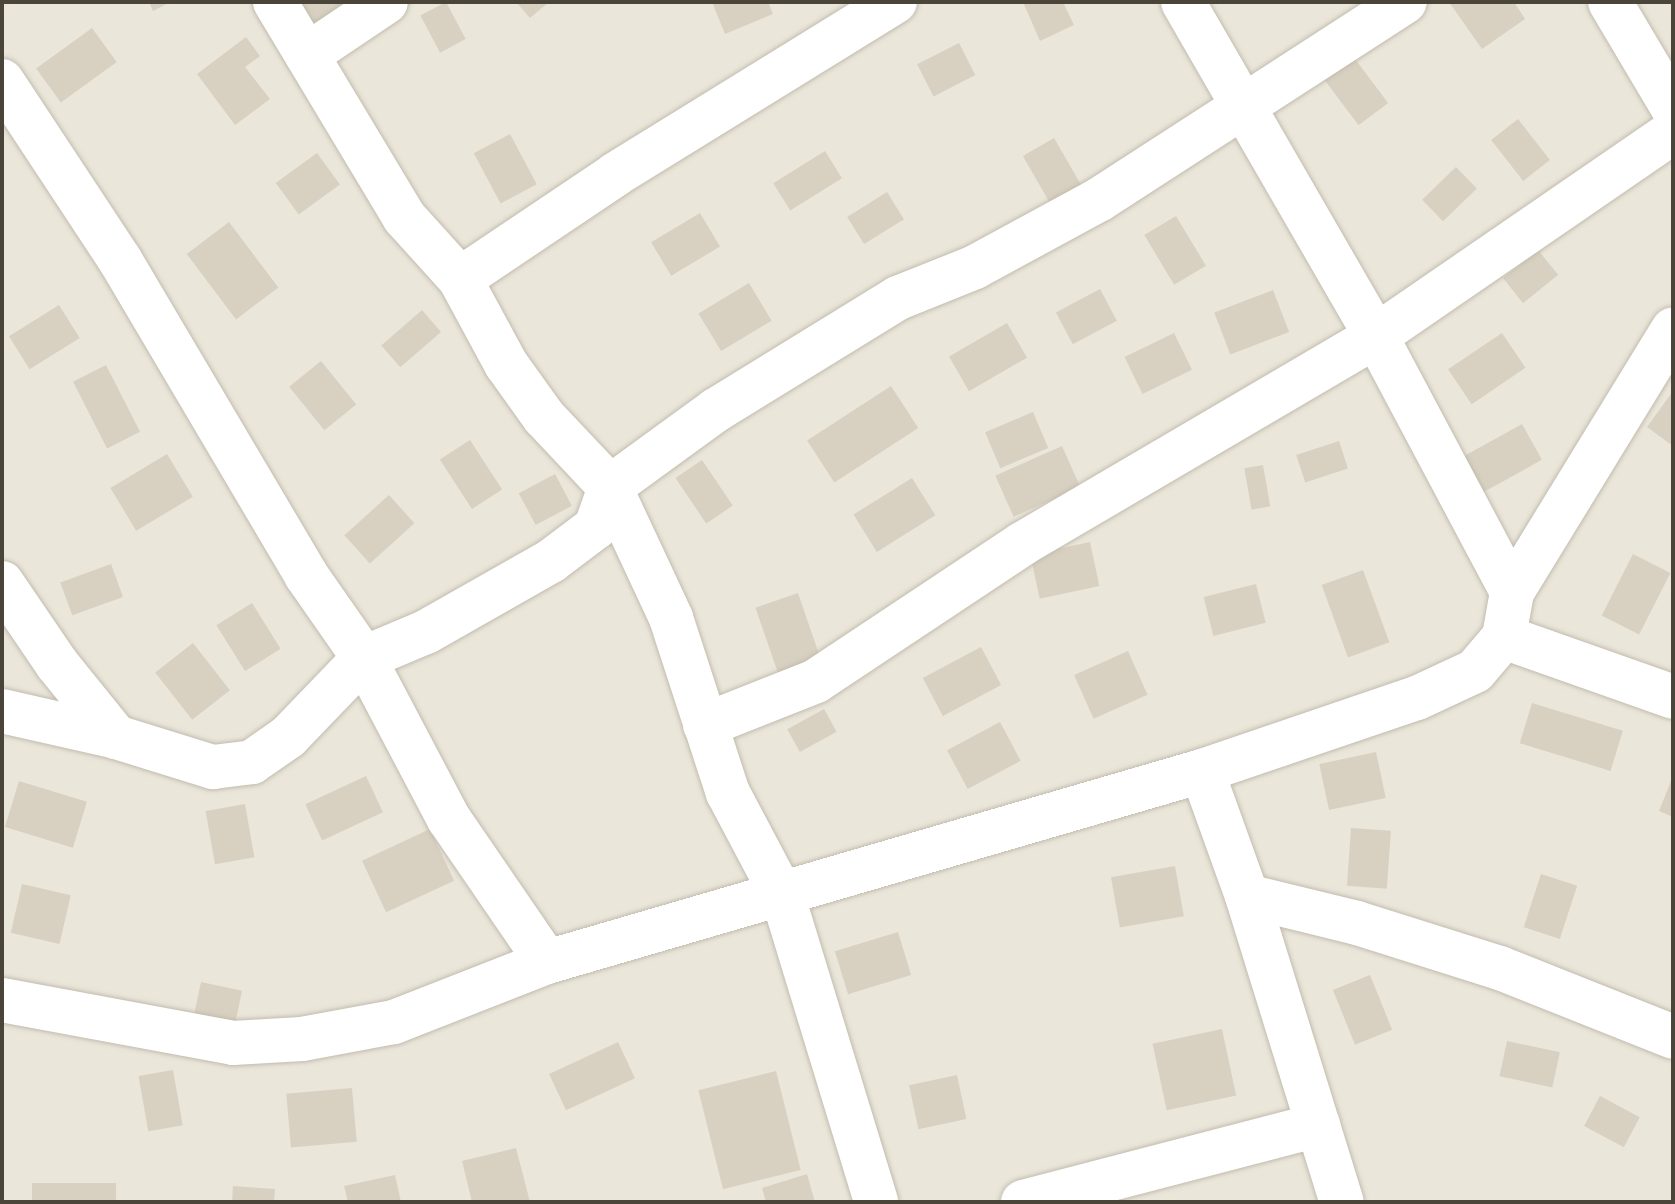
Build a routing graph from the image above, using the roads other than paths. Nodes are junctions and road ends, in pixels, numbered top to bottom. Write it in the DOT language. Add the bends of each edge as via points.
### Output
graph roads {
  1 [pos="275,2"];
  2 [pos="386,2"];
  3 [pos="895,2"];
  4 [pos="1183,2"];
  5 [pos="1405,2"];
  6 [pos="1610,2"];
  7 [pos="307,55"];
  8 [pos="2,81"];
  9 [pos="1243,108"];
  10 [pos="1673,108"];
  11 [pos="1673,132"];
  12 [pos="460,279"];
  13 [pos="1673,329"];
  14 [pos="1376,336"];
  15 [pos="610,487"];
  16 [pos="2,583"];
  17 [pos="1512,592"];
  18 [pos="1504,637"];
  19 [pos="364,658"];
  20 [pos="1673,697"];
  21 [pos="2,711"];
  22 [pos="705,725"];
  23 [pos="116,737"];
  24 [pos="1202,771"];
  25 [pos="1247,896"];
  26 [pos="783,897"];
  27 [pos="547,962"];
  28 [pos="2,1000"];
  29 [pos="1673,1037"];
  30 [pos="1318,1125"];
  31 [pos="876,1202"];
  32 [pos="1027,1202"];
  33 [pos="1342,1202"];
  1 -- 7 [label="street"];
  2 -- 7 [label="street"];
  3 -- 12 [label="street" via="616,174"];
  4 -- 9 [label="street"];
  5 -- 9 [label="street"];
  6 -- 10 [label="street"];
  7 -- 12 [label="street" via="404,217"];
  8 -- 19 [label="street" via="120,260 306,575"];
  9 -- 14 [label="street"];
  9 -- 15 [label="street" via="1100,199 975,267 898,298 716,410"];
  11 -- 14 [label="street"];
  12 -- 15 [label="street" via="513,375 544,417"];
  13 -- 17 [label="street"];
  14 -- 17 [label="street"];
  14 -- 22 [label="street" via="1022,544 816,681"];
  15 -- 19 [label="street" via="596,527 551,561 426,632"];
  15 -- 22 [label="street" via="671,618"];
  16 -- 23 [label="street"];
  17 -- 18 [label="street"];
  18 -- 20 [label="street"];
  18 -- 24 [label="street" via="1475,671 1417,698"];
  19 -- 23 [label="street" via="288,737 252,762 213,767"];
  19 -- 27 [label="street" via="449,819"];
  21 -- 23 [label="street"];
  22 -- 26 [label="street" via="728,793"];
  24 -- 25 [label="street"];
  24 -- 26 [label="street"];
  25 -- 29 [label="street" via="1357,923 1500,968"];
  25 -- 30 [label="street"];
  26 -- 27 [label="street"];
  26 -- 31 [label="street"];
  27 -- 28 [label="street" via="394,1022 302,1039 233,1043"];
  30 -- 32 [label="street"];
  30 -- 33 [label="street"];
}
